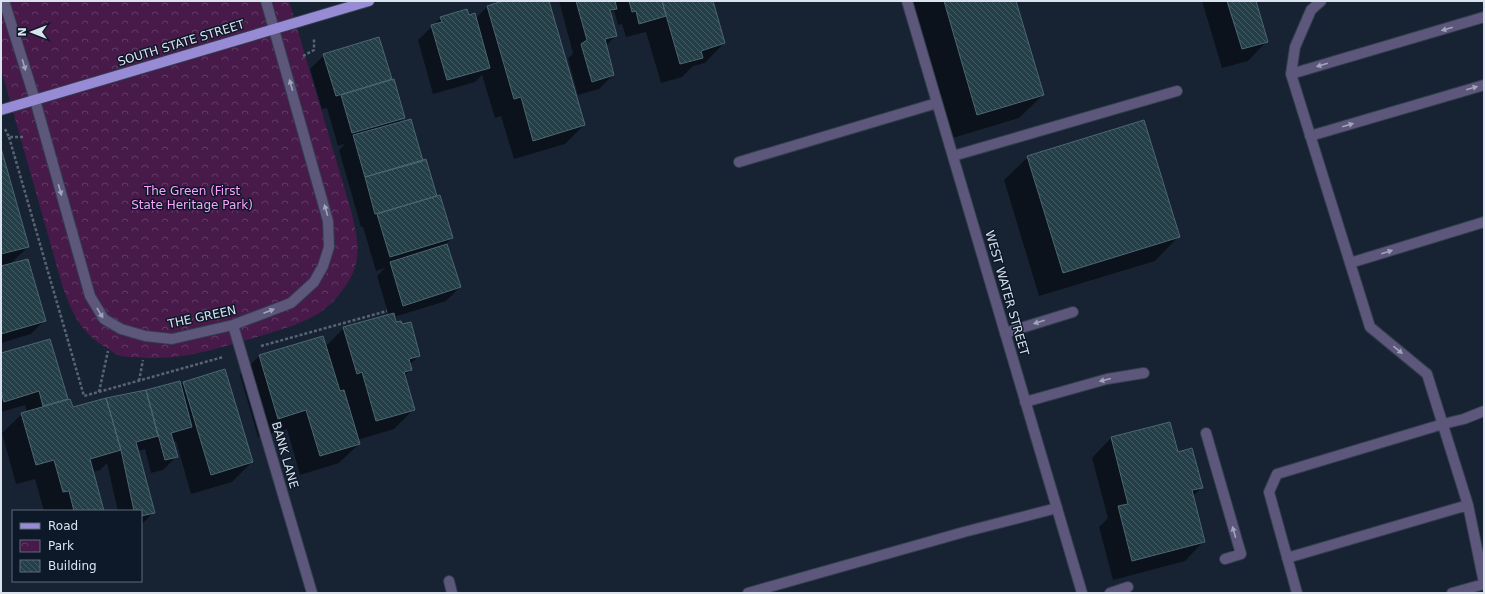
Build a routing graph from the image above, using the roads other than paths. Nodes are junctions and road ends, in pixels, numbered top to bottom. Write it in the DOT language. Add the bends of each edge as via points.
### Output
graph roads {
  1 [pos="4,1"];
  2 [pos="266,1"];
  3 [pos="368,1"];
  4 [pos="907,1"];
  5 [pos="1321,1"];
  6 [pos="1484,18"];
  7 [pos="274,28"];
  8 [pos="1291,74"];
  9 [pos="1484,85"];
  10 [pos="1177,91"];
  11 [pos="35,100"];
  12 [pos="937,103"];
  13 [pos="1,110"];
  14 [pos="1310,136"];
  15 [pos="953,156"];
  16 [pos="739,162"];
  17 [pos="1484,222"];
  18 [pos="1350,263"];
  19 [pos="1073,312"];
  20 [pos="233,325"];
  21 [pos="1005,333"];
  22 [pos="1144,373"];
  23 [pos="1025,402"];
  24 [pos="1484,411"];
  25 [pos="1443,424"];
  26 [pos="1206,432"];
  27 [pos="1468,506"];
  28 [pos="1056,508"];
  29 [pos="1287,558"];
  30 [pos="1225,559"];
  31 [pos="449,581"];
  32 [pos="1484,584"];
  33 [pos="1128,587"];
  34 [pos="312,593"];
  35 [pos="452,593"];
  36 [pos="748,593"];
  37 [pos="1082,593"];
  38 [pos="1110,593"];
  39 [pos="1297,593"];
  40 [pos="1452,593"];
  1 -- 11 [label="street, THE GREEN, one-way"];
  2 -- 7 [label="street, THE GREEN"];
  3 -- 7 [label="main road, SOUTH STATE STREET"];
  4 -- 12 [label="street, WEST WATER STREET"];
  5 -- 8 [label="street" via="1311,10 1295,47"];
  6 -- 8 [label="street, one-way"];
  7 -- 11 [label="main road, SOUTH STATE STREET"];
  20 -- 7 [label="street, THE GREEN, one-way" via="290,303 304,292 314,282 323,266 329,247 328,221"];
  8 -- 14 [label="street"];
  14 -- 9 [label="street, one-way"];
  10 -- 15 [label="street"];
  11 -- 13 [label="main road, SOUTH STATE STREET"];
  11 -- 20 [label="street, THE GREEN, one-way" via="90,296 104,319 121,329 145,336 172,339"];
  12 -- 15 [label="street, WEST WATER STREET"];
  12 -- 16 [label="street"];
  14 -- 18 [label="street"];
  15 -- 21 [label="street, WEST WATER STREET"];
  18 -- 17 [label="street, one-way"];
  18 -- 25 [label="street, one-way" via="1370,327 1427,374"];
  19 -- 21 [label="street, one-way"];
  20 -- 34 [label="street, BANK LANE"];
  21 -- 23 [label="street, WEST WATER STREET"];
  22 -- 23 [label="street, one-way" via="1108,379"];
  23 -- 28 [label="street, WEST WATER STREET"];
  24 -- 25 [label="street"];
  25 -- 27 [label="street"];
  25 -- 29 [label="street" via="1277,474 1269,492"];
  30 -- 26 [label="street, one-way" via="1241,554"];
  27 -- 29 [label="street"];
  27 -- 32 [label="street"];
  28 -- 36 [label="street"];
  28 -- 37 [label="street, WEST WATER STREET"];
  29 -- 39 [label="street"];
  31 -- 35 [label="street"];
  32 -- 40 [label="street"];
  33 -- 38 [label="street"];
}
